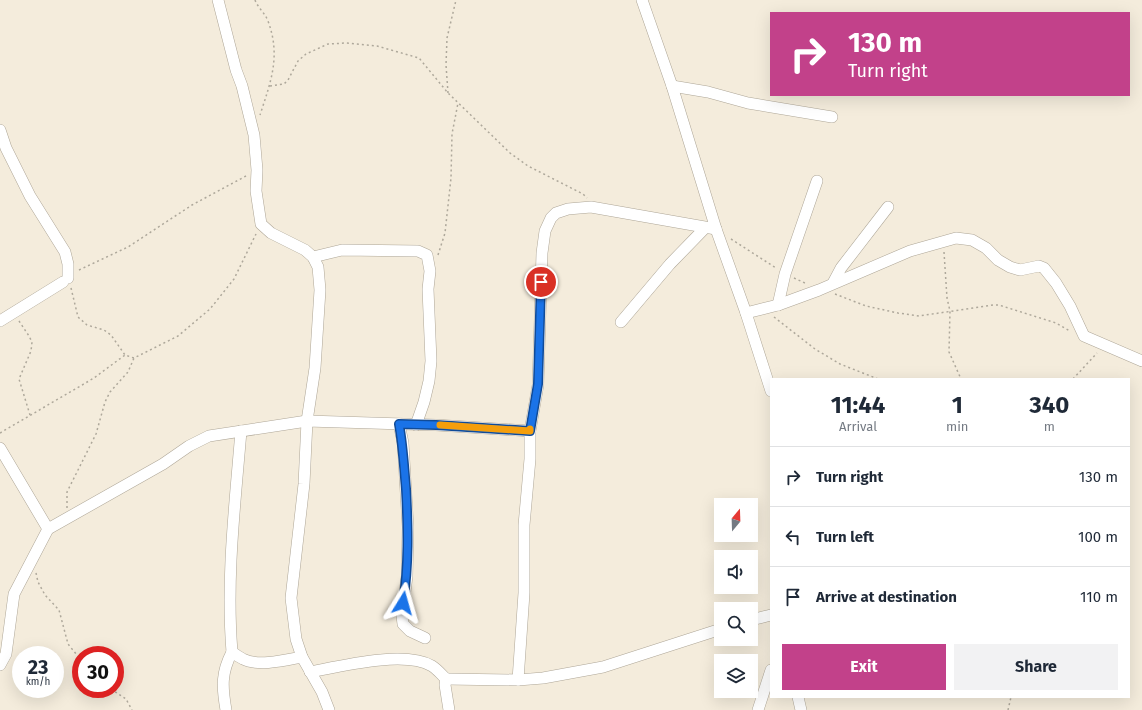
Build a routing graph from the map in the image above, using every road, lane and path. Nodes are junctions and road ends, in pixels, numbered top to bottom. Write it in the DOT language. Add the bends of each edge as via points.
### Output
graph roads {
  1 [pos="218,0"];
  2 [pos="255,0"];
  3 [pos="456,0"];
  4 [pos="642,0"];
  5 [pos="270,86"];
  6 [pos="672,86"];
  7 [pos="448,93"];
  8 [pos="458,103"];
  9 [pos="832,117"];
  10 [pos="0,130"];
  11 [pos="254,135"];
  12 [pos="257,170"];
  13 [pos="817,181"];
  14 [pos="591,207"];
  15 [pos="888,207"];
  16 [pos="261,224"];
  17 [pos="711,229"];
  18 [pos="943,240"];
  19 [pos="313,257"];
  20 [pos="430,271"];
  21 [pos="785,274"];
  22 [pos="66,280"];
  23 [pos="833,283"];
  24 [pos="819,290"];
  25 [pos="778,306"];
  26 [pos="763,308"];
  27 [pos="950,312"];
  28 [pos="13,313"];
  29 [pos="746,313"];
  30 [pos="0,321"];
  31 [pos="621,322"];
  32 [pos="1084,336"];
  33 [pos="1106,346"];
  34 [pos="125,355"];
  35 [pos="134,358"];
  36 [pos="1142,361"];
  37 [pos="875,378"];
  38 [pos="961,378"];
  39 [pos="1074,378"];
  40 [pos="770,388"];
  41 [pos="30,415"];
  42 [pos="306,421"];
  43 [pos="399,424"];
  44 [pos="416,425"];
  45 [pos="241,431"];
  46 [pos="530,431"];
  47 [pos="0,433"];
  48 [pos="0,448"];
  49 [pos="67,518"];
  50 [pos="48,529"];
  51 [pos="33,557"];
  52 [pos="770,615"];
  53 [pos="758,618"];
  54 [pos="714,631"];
  55 [pos="425,638"];
  56 [pos="72,649"];
  57 [pos="232,652"];
  58 [pos="302,657"];
  59 [pos="0,665"];
  60 [pos="310,672"];
  61 [pos="770,673"];
  62 [pos="446,679"];
  63 [pos="518,680"];
  64 [pos="124,698"];
  65 [pos="798,698"];
  66 [pos="1010,698"];
  67 [pos="132,710"];
  68 [pos="226,710"];
  69 [pos="329,710"];
  70 [pos="449,710"];
  71 [pos="758,710"];
  72 [pos="801,710"];
  73 [pos="1008,710"];
  1 -- 11 [label="street"];
  2 -- 5 [label="path" via="267,19 274,38 274,65"];
  3 -- 7 [label="path" via="447,38"];
  4 -- 6 [label="street"];
  5 -- 7 [label="path" via="284,84 306,54 328,44 346,43 377,46 419,58"];
  5 -- 11 [label="path"];
  6 -- 9 [label="street" via="708,92 748,103"];
  6 -- 17 [label="street"];
  7 -- 8 [label="path"];
  8 -- 14 [label="path" via="510,153 528,166 583,194 590,201"];
  8 -- 20 [label="path" via="452,134 451,178 445,233"];
  10 -- 22 [label="street" via="30,196 65,252 68,264"];
  11 -- 12 [label="street"];
  12 -- 16 [label="street" via="256,191"];
  12 -- 22 [label="path" via="192,206 128,248 75,271"];
  13 -- 21 [label="street"];
  14 -- 17 [label="street"];
  14 -- 46 [label="street" via="556,213 545,231 538,384"];
  15 -- 23 [label="street" via="841,268"];
  16 -- 19 [label="street" via="271,233 305,250"];
  16 -- 35 [label="path" via="234,279 210,309 178,336"];
  17 -- 21 [label="path"];
  17 -- 29 [label="street"];
  17 -- 31 [label="street" via="670,264"];
  18 -- 23 [label="street"];
  18 -- 27 [label="path"];
  18 -- 32 [label="street" via="972,240 986,248 998,260 1020,270 1039,266 1044,268 1070,306"];
  19 -- 20 [label="street" via="342,250 418,251 427,255"];
  19 -- 42 [label="street" via="318,267 320,290 315,368"];
  20 -- 44 [label="street" via="428,289 431,361 429,380"];
  21 -- 24 [label="path"];
  21 -- 25 [label="street"];
  22 -- 28 [label="street"];
  22 -- 34 [label="path" via="78,317 87,325 111,335"];
  23 -- 24 [label="street"];
  24 -- 25 [label="street"];
  24 -- 27 [label="path" via="866,306 898,313 919,316"];
  25 -- 26 [label="street"];
  26 -- 29 [label="street"];
  26 -- 37 [label="path" via="815,349 840,364"];
  27 -- 32 [label="path" via="999,305 1056,323"];
  27 -- 38 [label="path" via="949,352"];
  28 -- 30 [label="street"];
  28 -- 41 [label="path" via="32,342 20,378"];
  29 -- 40 [label="street"];
  32 -- 33 [label="street"];
  33 -- 36 [label="street"];
  33 -- 39 [label="path" via="1094,354"];
  34 -- 35 [label="path"];
  34 -- 41 [label="path" via="94,378"];
  35 -- 49 [label="path" via="128,372 110,392 105,402 96,434 67,492"];
  41 -- 47 [label="path"];
  42 -- 43 [label="street"];
  42 -- 45 [label="street"];
  42 -- 58 [label="street" via="304,484 292,598 296,639"];
  43 -- 44 [label="street"];
  43 -- 55 [label="street" via="403,443 408,527 407,576 402,616 403,624 410,631"];
  44 -- 46 [label="street"];
  45 -- 49 [label="street" via="209,436"];
  45 -- 57 [label="street" via="231,556"];
  46 -- 63 [label="street"];
  48 -- 50 [label="street"];
  49 -- 50 [label="street"];
  50 -- 51 [label="street"];
  51 -- 56 [label="path" via="38,582 59,610 68,644"];
  51 -- 59 [label="street" via="14,594 6,654"];
  52 -- 53 [label="street"];
  54 -- 63 [label="street" via="603,667"];
  57 -- 58 [label="street" via="244,660 253,662"];
  57 -- 68 [label="street" via="224,672 222,686"];
  58 -- 60 [label="street"];
  60 -- 62 [label="street" via="379,660 403,659 433,666"];
  60 -- 69 [label="street"];
  61 -- 71 [label="street"];
  62 -- 63 [label="street"];
  62 -- 70 [label="street"];
  64 -- 67 [label="path"];
  65 -- 72 [label="street"];
  66 -- 73 [label="path"];
}
